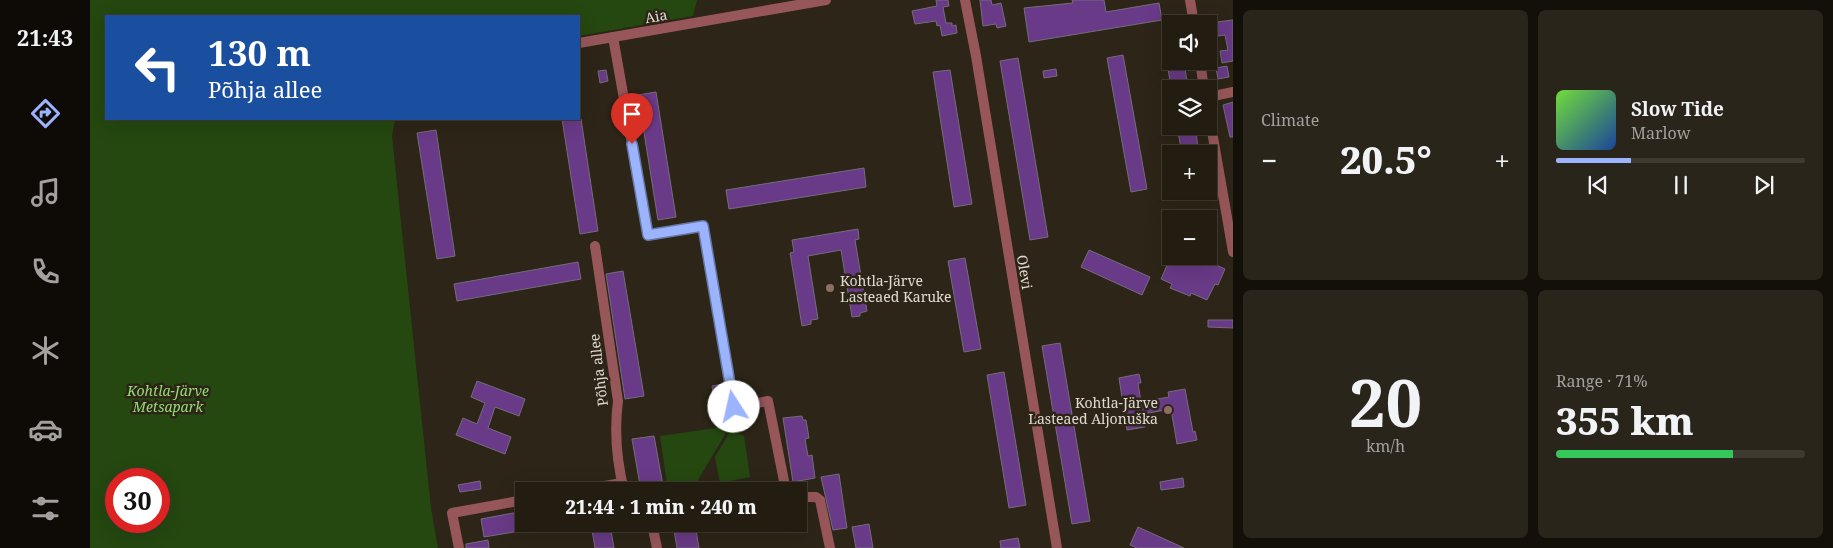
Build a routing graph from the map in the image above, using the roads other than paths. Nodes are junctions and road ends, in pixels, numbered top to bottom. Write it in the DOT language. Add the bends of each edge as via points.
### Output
graph roads {
  1 [pos="826,0"];
  2 [pos="965,0"];
  3 [pos="1190,0"];
  4 [pos="1192,15"];
  5 [pos="613,37"];
  6 [pos="580,43"];
  7 [pos="1233,92"];
  8 [pos="1217,95"];
  9 [pos="1213,135"];
  10 [pos="1230,214"];
  11 [pos="595,246"];
  12 [pos="1233,252"];
  13 [pos="622,482"];
  14 [pos="784,482"];
  15 [pos="807,497"];
  16 [pos="515,502"];
  17 [pos="654,532"];
  18 [pos="459,548"];
  19 [pos="657,548"];
  20 [pos="830,548"];
  21 [pos="1057,548"];
  1 -- 5 [label="street, Aia"];
  2 -- 21 [label="street, Olevi"];
  3 -- 4 [label="street"];
  5 -- 6 [label="street, Aia"];
  5 -- 14 [label="street" via="648,235 703,226 734,407 768,401"];
  7 -- 8 [label="street"];
  9 -- 10 [label="street"];
  10 -- 12 [label="street"];
  11 -- 13 [label="street, Põhja allee" via="618,401 616,439"];
  15 -- 20 [label="street" via="816,496 820,500"];
  16 -- 18 [label="street" via="452,513"];
  17 -- 19 [label="street"];
}
